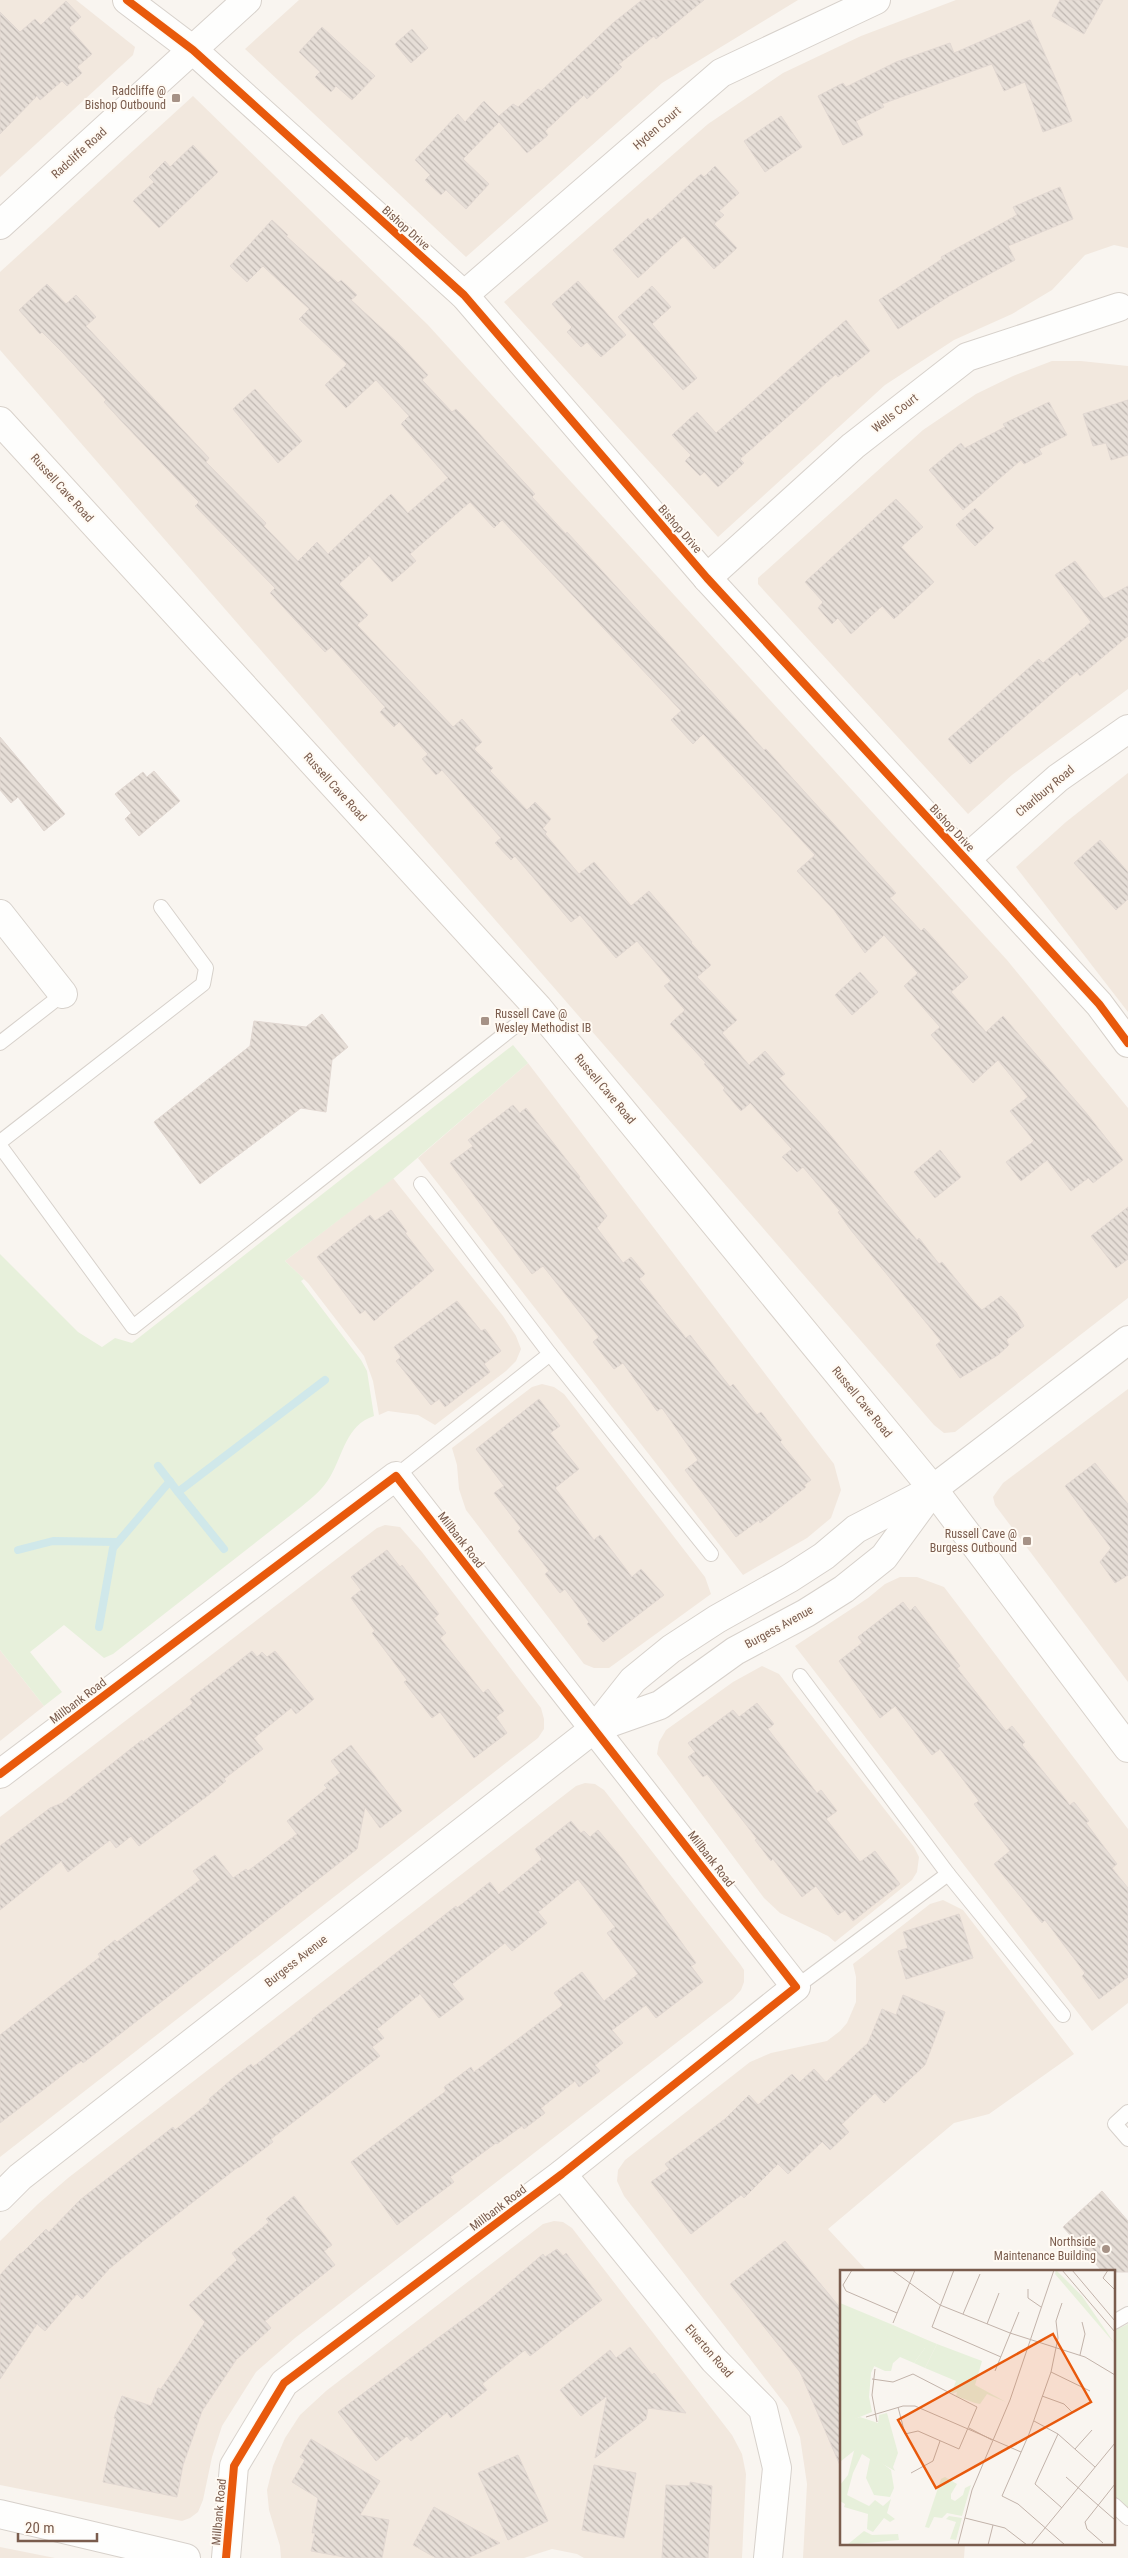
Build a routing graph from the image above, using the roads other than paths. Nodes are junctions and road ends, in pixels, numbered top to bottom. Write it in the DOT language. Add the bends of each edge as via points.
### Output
graph roads {
  1 [pos="127,0"];
  2 [pos="247,0"];
  3 [pos="876,0"];
  4 [pos="193,50"];
  5 [pos="0,225"];
  6 [pos="464,295"];
  7 [pos="1119,307"];
  8 [pos="0,421"];
  9 [pos="707,578"];
  10 [pos="1128,729"];
  11 [pos="966,860"];
  12 [pos="161,907"];
  13 [pos="0,914"];
  14 [pos="63,994"];
  15 [pos="538,1008"];
  16 [pos="0,1043"];
  17 [pos="1128,1043"];
  18 [pos="0,1142"];
  19 [pos="0,1146"];
  20 [pos="421,1184"];
  21 [pos="1128,1340"];
  22 [pos="550,1354"];
  23 [pos="396,1476"];
  24 [pos="933,1489"];
  25 [pos="711,1554"];
  26 [pos="800,1676"];
  27 [pos="595,1728"];
  28 [pos="1128,1748"];
  29 [pos="0,1774"];
  30 [pos="948,1874"];
  31 [pos="796,1987"];
  32 [pos="1063,2015"];
  33 [pos="1128,2112"];
  34 [pos="1128,2139"];
  35 [pos="562,2174"];
  36 [pos="0,2197"];
  37 [pos="1128,2314"];
  38 [pos="1116,2321"];
  39 [pos="1116,2508"];
  40 [pos="0,2514"];
  41 [pos="1128,2518"];
  42 [pos="186,2558"];
  43 [pos="226,2558"];
  44 [pos="768,2558"];
  1 -- 4 [label="street, Bishop Drive"];
  2 -- 4 [label="street, Radcliffe Road"];
  3 -- 6 [label="street, Hyden Court" via="722,73"];
  4 -- 5 [label="street, Radcliffe Road"];
  4 -- 6 [label="street, Bishop Drive"];
  6 -- 9 [label="street, Bishop Drive"];
  7 -- 9 [label="street, Wells Court" via="967,357 853,446"];
  8 -- 15 [label="street, Russell Cave Road"];
  9 -- 11 [label="street, Bishop Drive"];
  10 -- 11 [label="street, Charlbury Road" via="1058,778"];
  11 -- 17 [label="street, Bishop Drive" via="1099,1004"];
  12 -- 18 [label="lane" via="206,968 203,984"];
  13 -- 14 [label="street"];
  14 -- 16 [label="lane"];
  15 -- 19 [label="lane" via="133,1327"];
  15 -- 24 [label="street, Russell Cave Road"];
  20 -- 22 [label="lane"];
  21 -- 24 [label="street, Burgess Avenue"];
  22 -- 23 [label="lane"];
  22 -- 25 [label="lane"];
  23 -- 27 [label="street, Millbank Road"];
  23 -- 29 [label="street, Millbank Road"];
  24 -- 27 [label="street, Burgess Avenue" via="856,1529 824,1556 671,1649 633,1680"];
  24 -- 27 [label="street, Burgess Avenue" via="884,1557 844,1589 735,1651 660,1705"];
  24 -- 28 [label="street, Russell Cave Road"];
  26 -- 30 [label="lane"];
  27 -- 31 [label="street, Millbank Road"];
  27 -- 36 [label="street, Burgess Avenue" via="28,2170"];
  30 -- 31 [label="lane"];
  30 -- 32 [label="lane"];
  31 -- 35 [label="street, Millbank Road"];
  33 -- 34 [label="lane" via="1115,2124"];
  35 -- 43 [label="street, Millbank Road" via="284,2383 234,2466"];
  35 -- 44 [label="street, Elverton Road" via="714,2360 763,2409 777,2468"];
  37 -- 38 [label="lane"];
  39 -- 41 [label="lane"];
  40 -- 42 [label="street"];
}
